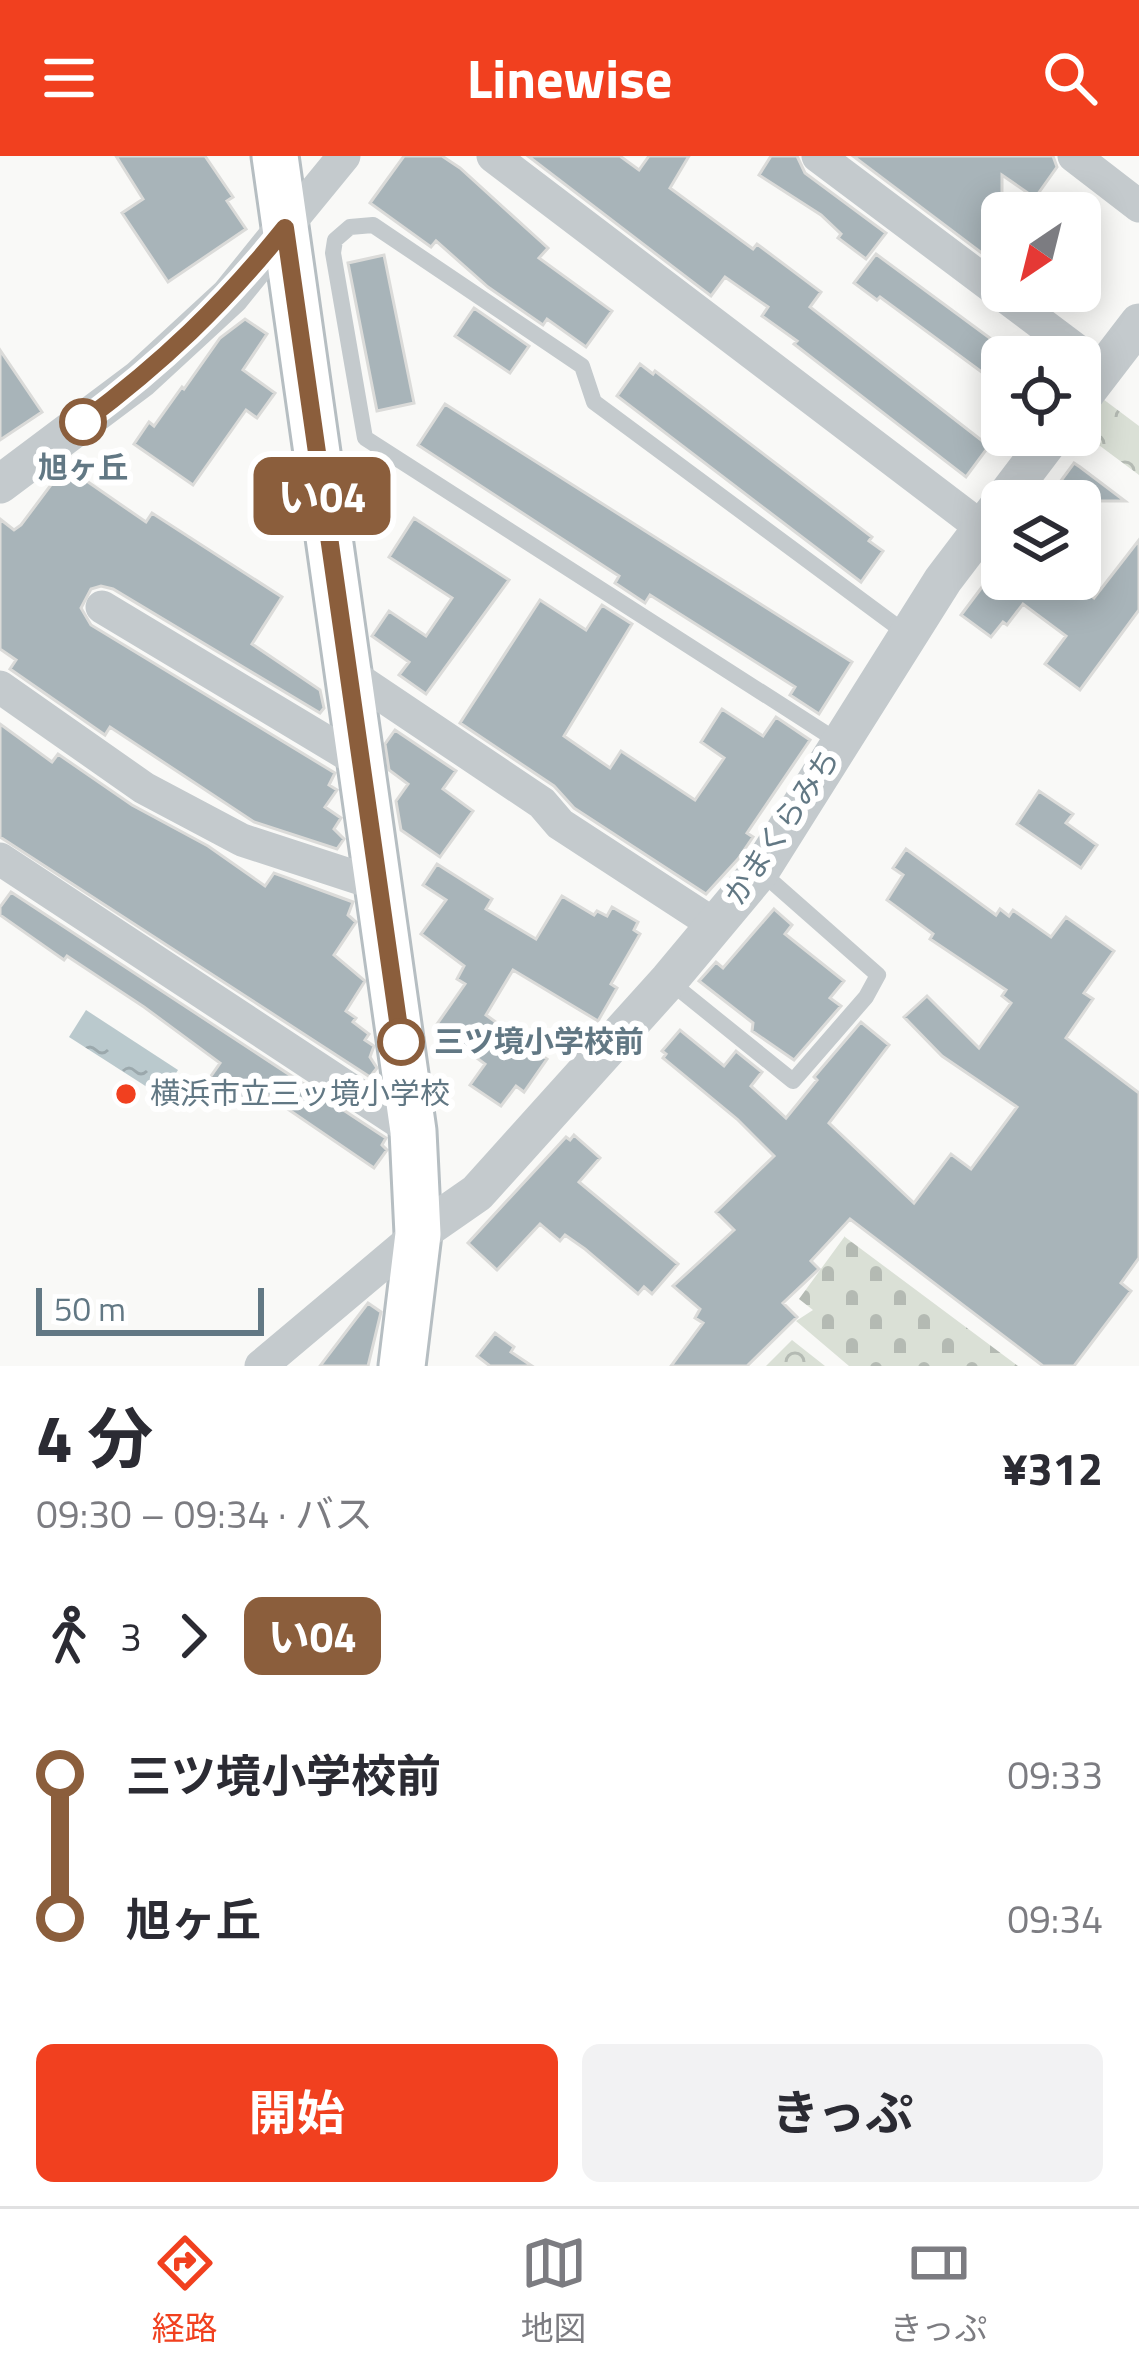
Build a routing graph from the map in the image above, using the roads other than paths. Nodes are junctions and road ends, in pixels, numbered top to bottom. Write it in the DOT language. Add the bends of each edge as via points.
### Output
graph roads {
  1 [pos="275,156"];
  2 [pos="344,156"];
  3 [pos="493,156"];
  4 [pos="818,156"];
  5 [pos="1074,156"];
  6 [pos="1139,206"];
  7 [pos="285,228"];
  8 [pos="1139,323"];
  9 [pos="1033,336"];
  10 [pos="1101,373"];
  11 [pos="1037,456"];
  12 [pos="1018,480"];
  13 [pos="0,484"];
  14 [pos="981,527"];
  15 [pos="102,607"];
  16 [pos="908,635"];
  17 [pos="347,671"];
  18 [pos="0,687"];
  19 [pos="840,742"];
  20 [pos="360,762"];
  21 [pos="0,859"];
  22 [pos="760,871"];
  23 [pos="380,885"];
  24 [pos="715,925"];
  25 [pos="669,980"];
  26 [pos="413,1131"];
  27 [pos="418,1234"];
  28 [pos="261,1366"];
  29 [pos="403,1366"];
  1 -- 7 [label="main road"];
  2 -- 7 [label="street"];
  3 -- 14 [label="street"];
  4 -- 9 [label="street"];
  5 -- 6 [label="street"];
  7 -- 13 [label="street" via="230,296 140,379"];
  7 -- 17 [label="main road"];
  8 -- 10 [label="street"];
  11 -- 12 [label="street, かまくらみち"];
  14 -- 16 [label="street, かまくらみち"];
  15 -- 20 [label="street"];
  16 -- 19 [label="street, かまくらみち"];
  16 -- 19 [label="lane" via="594,402 582,366 373,225 350,227 335,240 365,439"];
  17 -- 20 [label="main road"];
  17 -- 24 [label="street"];
  18 -- 23 [label="street" via="144,788 242,840"];
  19 -- 22 [label="street, かまくらみち"];
  20 -- 23 [label="main road"];
  21 -- 26 [label="street"];
  22 -- 24 [label="street, かまくらみち"];
  22 -- 25 [label="lane" via="878,975 866,997 793,1082"];
  23 -- 26 [label="main road"];
  24 -- 25 [label="street, かまくらみち"];
  25 -- 27 [label="street, かまくらみち" via="477,1193"];
  26 -- 27 [label="main road"];
  27 -- 28 [label="street"];
  27 -- 29 [label="main road"];
}
